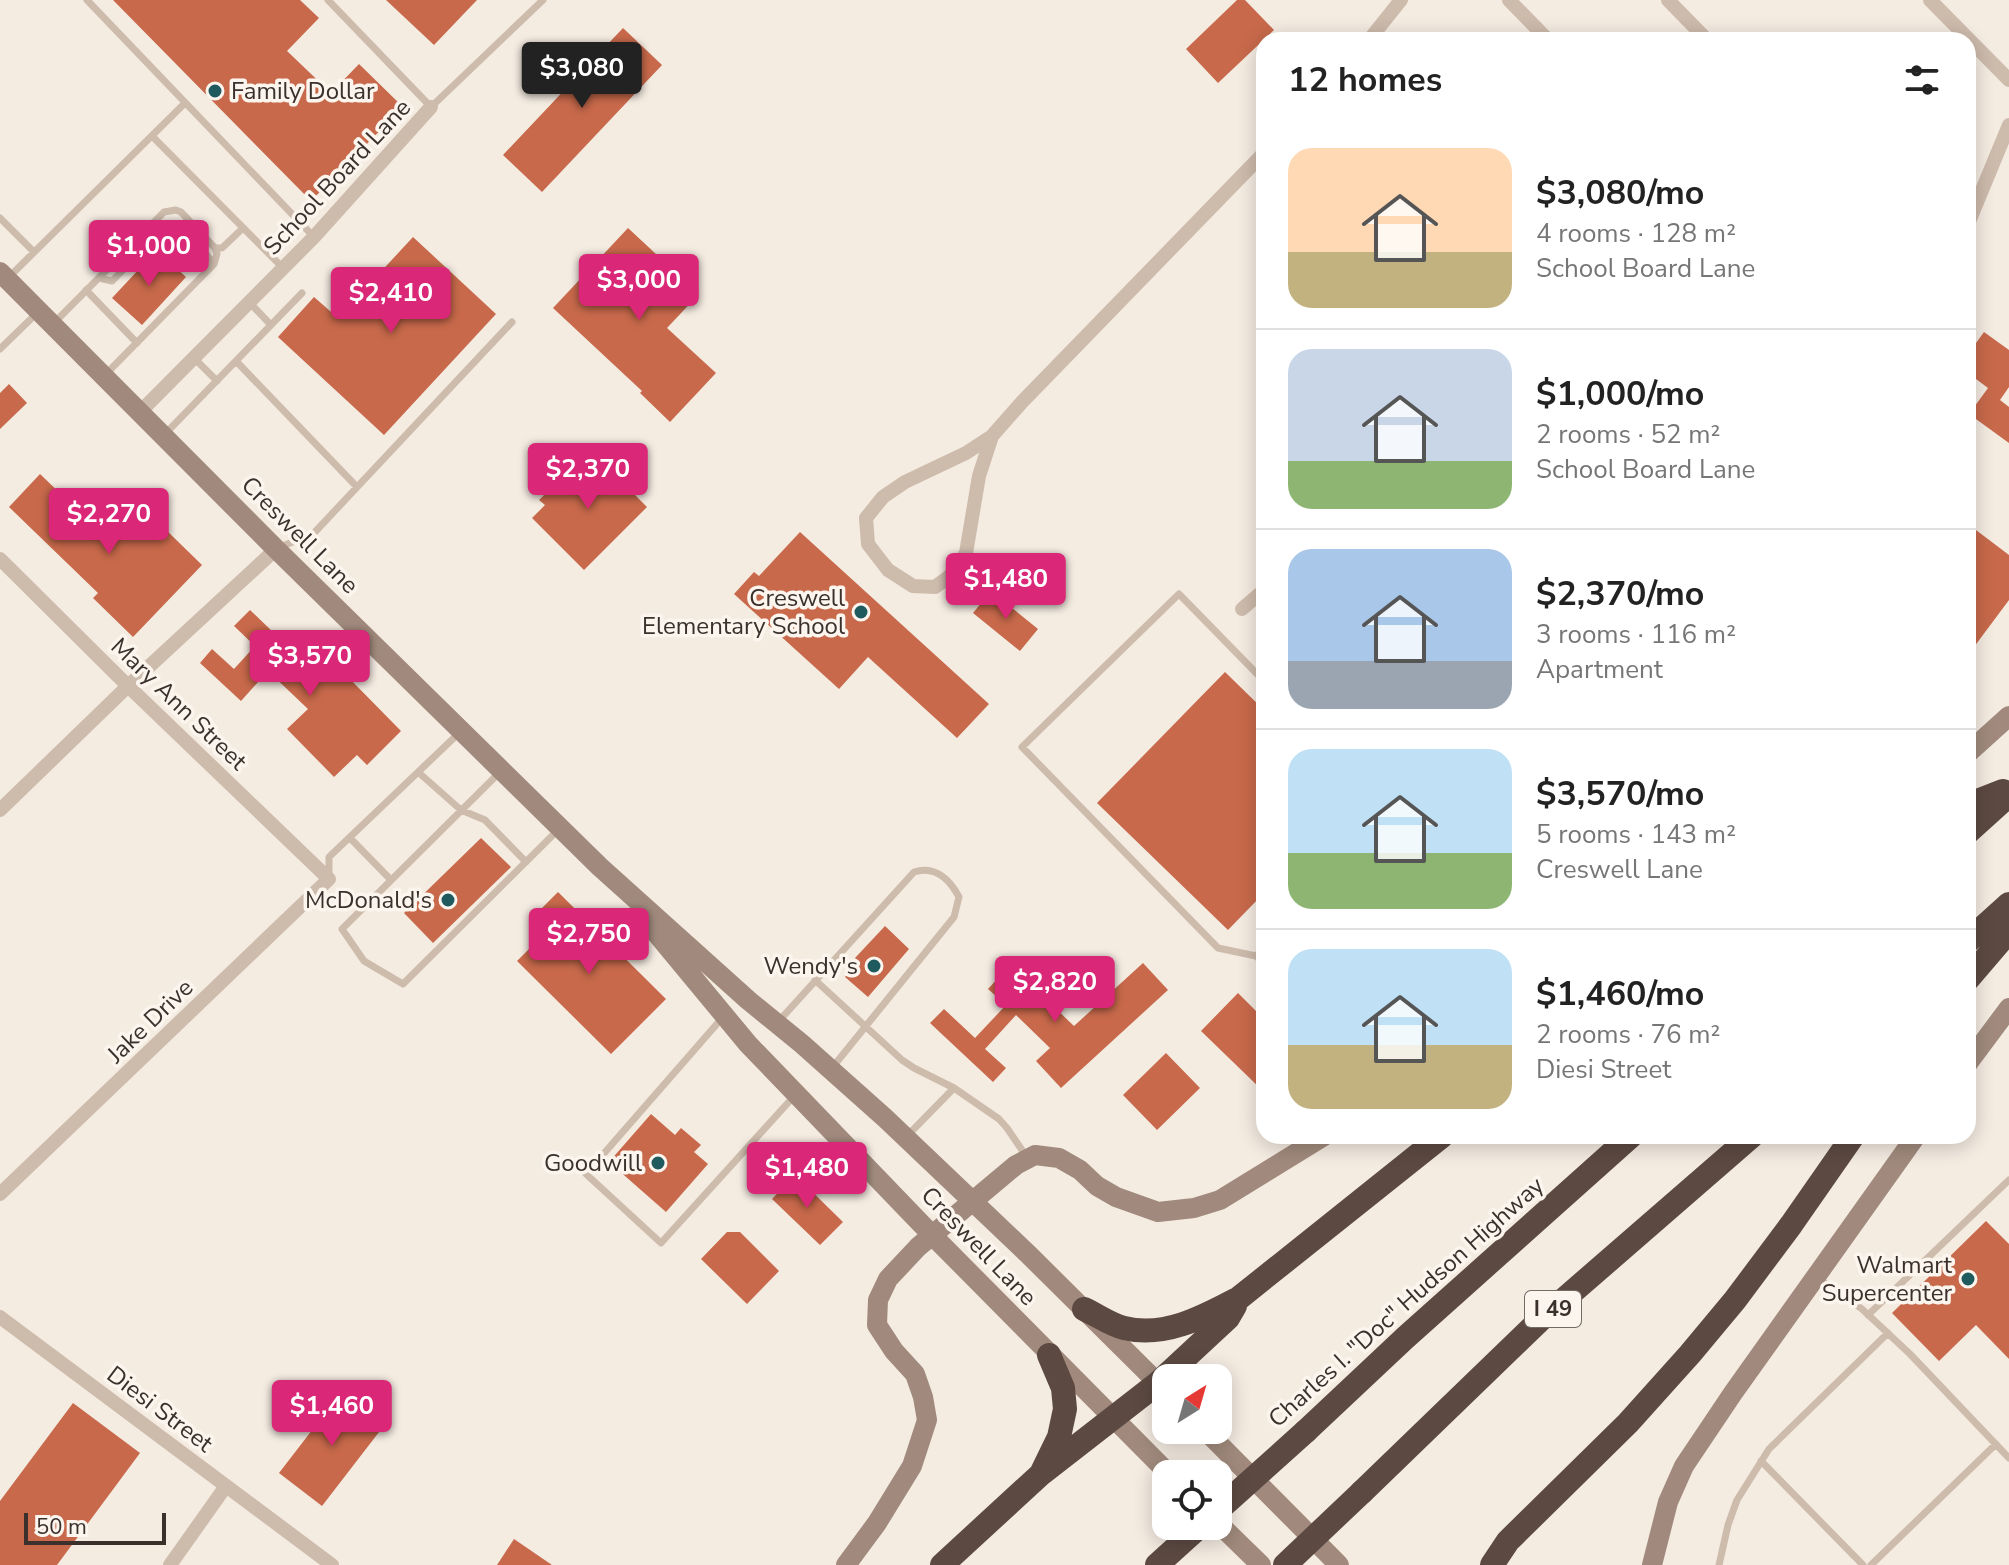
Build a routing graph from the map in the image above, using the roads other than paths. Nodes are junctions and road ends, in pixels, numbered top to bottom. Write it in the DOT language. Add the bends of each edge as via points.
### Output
graph roads {
  1 [pos="87,0"];
  2 [pos="328,0"];
  3 [pos="543,0"];
  4 [pos="1401,0"];
  5 [pos="1509,0"];
  6 [pos="1668,0"];
  7 [pos="1930,0"];
  8 [pos="1375,32"];
  9 [pos="1540,32"];
  10 [pos="1699,32"];
  11 [pos="1962,32"];
  12 [pos="1976,47"];
  13 [pos="2009,80"];
  14 [pos="185,103"];
  15 [pos="431,107"];
  16 [pos="2009,125"];
  17 [pos="152,136"];
  18 [pos="2004,156"];
  19 [pos="1256,161"];
  20 [pos="1976,209"];
  21 [pos="0,218"];
  22 [pos="243,228"];
  23 [pos="314,237"];
  24 [pos="215,248"];
  25 [pos="34,252"];
  26 [pos="214,264"];
  27 [pos="283,268"];
  28 [pos="3,276"];
  29 [pos="99,278"];
  30 [pos="86,290"];
  31 [pos="302,293"];
  32 [pos="249,302"];
  33 [pos="46,318"];
  34 [pos="512,322"];
  35 [pos="271,325"];
  36 [pos="137,343"];
  37 [pos="0,349"];
  38 [pos="193,357"];
  39 [pos="236,361"];
  40 [pos="104,376"];
  41 [pos="217,381"];
  42 [pos="140,412"];
  43 [pos="164,435"];
  44 [pos="992,436"];
  45 [pos="357,487"];
  46 [pos="276,549"];
  47 [pos="0,559"];
  48 [pos="1256,597"];
  49 [pos="1242,609"];
  50 [pos="1256,673"];
  51 [pos="128,686"];
  52 [pos="2009,716"];
  53 [pos="461,730"];
  54 [pos="1976,746"];
  55 [pos="502,770"];
  56 [pos="418,772"];
  57 [pos="2009,789"];
  58 [pos="2009,795"];
  59 [pos="1976,803"];
  60 [pos="0,810"];
  61 [pos="461,810"];
  62 [pos="1976,825"];
  63 [pos="560,827"];
  64 [pos="350,838"];
  65 [pos="526,862"];
  66 [pos="600,867"];
  67 [pos="329,879"];
  68 [pos="391,880"];
  69 [pos="2009,904"];
  70 [pos="2009,931"];
  71 [pos="1976,934"];
  72 [pos="1256,956"];
  73 [pos="1976,970"];
  74 [pos="815,980"];
  75 [pos="2009,1008"];
  76 [pos="724,1015"];
  77 [pos="776,1023"];
  78 [pos="866,1026"];
  79 [pos="1976,1052"];
  80 [pos="831,1070"];
  81 [pos="954,1088"];
  82 [pos="796,1094"];
  83 [pos="906,1138"];
  84 [pos="1311,1144"];
  85 [pos="1432,1144"];
  86 [pos="1622,1144"];
  87 [pos="1743,1144"];
  88 [pos="1847,1144"];
  89 [pos="1910,1144"];
  90 [pos="1028,1159"];
  91 [pos="2009,1180"];
  92 [pos="0,1194"];
  93 [pos="972,1201"];
  94 [pos="932,1235"];
  95 [pos="1816,1276"];
  96 [pos="1239,1298"];
  97 [pos="1084,1309"];
  98 [pos="1868,1315"];
  99 [pos="0,1317"];
  100 [pos="1888,1333"];
  101 [pos="1049,1355"];
  102 [pos="1184,1364"];
  103 [pos="1152,1377"];
  104 [pos="1152,1393"];
  105 [pos="1113,1418"];
  106 [pos="1219,1444"];
  107 [pos="1996,1444"];
  108 [pos="2009,1458"];
  109 [pos="1155,1460"];
  110 [pos="1761,1461"];
  111 [pos="1041,1474"];
  112 [pos="226,1486"];
  113 [pos="1232,1497"];
  114 [pos="1232,1537"];
  115 [pos="1185,1540"];
  116 [pos="1508,1541"];
  117 [pos="170,1565"];
  118 [pos="332,1565"];
  119 [pos="846,1565"];
  120 [pos="942,1565"];
  121 [pos="1157,1565"];
  122 [pos="1261,1565"];
  123 [pos="1285,1565"];
  124 [pos="1339,1565"];
  125 [pos="1481,1565"];
  126 [pos="1492,1565"];
  127 [pos="1652,1565"];
  128 [pos="1719,1565"];
  129 [pos="1863,1565"];
  130 [pos="1871,1565"];
  1 -- 14 [label="lane"];
  2 -- 15 [label="lane"];
  3 -- 15 [label="lane"];
  4 -- 8 [label="street"];
  5 -- 9 [label="street"];
  6 -- 10 [label="street"];
  7 -- 11 [label="street"];
  12 -- 13 [label="street"];
  14 -- 17 [label="lane"];
  14 -- 23 [label="lane"];
  15 -- 23 [label="street, School Board Lane"];
  16 -- 18 [label="street"];
  17 -- 22 [label="lane"];
  17 -- 25 [label="lane"];
  18 -- 20 [label="street"];
  19 -- 44 [label="street"];
  21 -- 25 [label="lane"];
  22 -- 24 [label="lane" via="222,248"];
  22 -- 27 [label="lane"];
  23 -- 27 [label="street, School Board Lane"];
  24 -- 26 [label="lane"];
  24 -- 29 [label="lane" via="181,212 170,210"];
  25 -- 28 [label="lane"];
  26 -- 29 [label="lane" via="185,233 169,228 112,281"];
  26 -- 36 [label="lane"];
  27 -- 32 [label="street, School Board Lane"];
  28 -- 33 [label="main road, Creswell Lane"];
  29 -- 30 [label="lane"];
  30 -- 33 [label="lane"];
  30 -- 36 [label="lane"];
  31 -- 35 [label="lane"];
  32 -- 35 [label="lane"];
  32 -- 38 [label="street, School Board Lane"];
  33 -- 37 [label="lane"];
  33 -- 40 [label="main road, Creswell Lane"];
  34 -- 45 [label="lane"];
  35 -- 39 [label="lane"];
  36 -- 40 [label="lane"];
  38 -- 41 [label="lane"];
  38 -- 42 [label="street, School Board Lane"];
  39 -- 41 [label="lane"];
  39 -- 45 [label="lane"];
  40 -- 42 [label="main road, Creswell Lane"];
  41 -- 43 [label="lane"];
  42 -- 43 [label="main road, Creswell Lane"];
  43 -- 46 [label="main road, Creswell Lane"];
  44 -- 44 [label="street" via="979,476 966,553 950,576 935,587 913,586 888,570 868,544 866,518 905,482"];
  45 -- 46 [label="lane" via="314,533"];
  46 -- 51 [label="street"];
  46 -- 53 [label="main road, Creswell Lane"];
  47 -- 51 [label="street, Mary Ann Street"];
  48 -- 49 [label="street"];
  50 -- 72 [label="lane" via="1179,594 1022,747 1218,948"];
  51 -- 60 [label="street"];
  51 -- 67 [label="street, Mary Ann Street"];
  52 -- 54 [label="main road"];
  53 -- 55 [label="main road, Creswell Lane"];
  53 -- 56 [label="lane"];
  55 -- 61 [label="lane"];
  55 -- 63 [label="main road, Creswell Lane"];
  56 -- 61 [label="lane"];
  56 -- 64 [label="lane"];
  57 -- 59 [label="highway"];
  58 -- 62 [label="highway"];
  61 -- 65 [label="lane" via="485,820"];
  61 -- 68 [label="lane"];
  63 -- 65 [label="lane"];
  63 -- 66 [label="main road, Creswell Lane"];
  64 -- 67 [label="lane" via="329,857"];
  64 -- 68 [label="lane"];
  65 -- 68 [label="lane" via="403,984 364,961 342,929"];
  66 -- 76 [label="main road, Creswell Lane"];
  66 -- 77 [label="main road, Creswell Lane"];
  67 -- 92 [label="street, Jake Drive"];
  69 -- 71 [label="highway"];
  70 -- 73 [label="highway"];
  74 -- 77 [label="lane"];
  74 -- 78 [label="lane"];
  74 -- 78 [label="lane" via="914,872 940,874 959,897 954,917"];
  75 -- 79 [label="main road"];
  76 -- 82 [label="main road, Creswell Lane"];
  76 -- 82 [label="lane" via="586,1174 661,1243"];
  77 -- 80 [label="main road, Creswell Lane"];
  78 -- 80 [label="lane"];
  78 -- 81 [label="lane" via="902,1060"];
  80 -- 83 [label="main road, Creswell Lane"];
  81 -- 83 [label="lane"];
  81 -- 90 [label="lane" via="999,1119"];
  82 -- 94 [label="main road, Creswell Lane"];
  83 -- 93 [label="main road, Creswell Lane"];
  84 -- 90 [label="main road" via="1220,1200 1158,1212 1116,1197 1059,1158"];
  85 -- 96 [label="highway"];
  86 -- 113 [label="highway, Charles I. \"Doc\" Hudson Highway, bridge"];
  87 -- 123 [label="highway, I 49, bridge" via="1539,1321"];
  88 -- 116 [label="highway" via="1690,1354"];
  89 -- 95 [label="main road"];
  90 -- 93 [label="main road"];
  91 -- 98 [label="lane"];
  93 -- 94 [label="main road"];
  93 -- 97 [label="main road, Creswell Lane"];
  94 -- 101 [label="main road, Creswell Lane"];
  94 -- 119 [label="main road" via="888,1279 878,1300 877,1325 915,1374 927,1420 912,1466"];
  95 -- 98 [label="lane"];
  95 -- 127 [label="main road" via="1684,1466 1664,1513"];
  96 -- 97 [label="highway" via="1176,1327 1146,1331 1122,1328"];
  96 -- 102 [label="highway" via="1228,1318"];
  97 -- 103 [label="main road, Creswell Lane"];
  98 -- 100 [label="lane"];
  99 -- 112 [label="street, Diesi Street"];
  100 -- 107 [label="lane"];
  100 -- 110 [label="lane"];
  101 -- 105 [label="main road, Creswell Lane"];
  101 -- 111 [label="highway" via="1063,1388 1065,1409 1059,1437"];
  104 -- 105 [label="highway"];
  105 -- 109 [label="main road, Creswell Lane"];
  105 -- 111 [label="highway"];
  106 -- 124 [label="main road"];
  107 -- 108 [label="lane"];
  107 -- 130 [label="lane"];
  110 -- 128 [label="lane" via="1737,1500"];
  110 -- 129 [label="lane"];
  111 -- 120 [label="highway"];
  112 -- 117 [label="street"];
  112 -- 118 [label="street, Diesi Street"];
  114 -- 122 [label="main road"];
  115 -- 121 [label="highway"];
  116 -- 125 [label="highway"];
  116 -- 126 [label="highway"];
}
